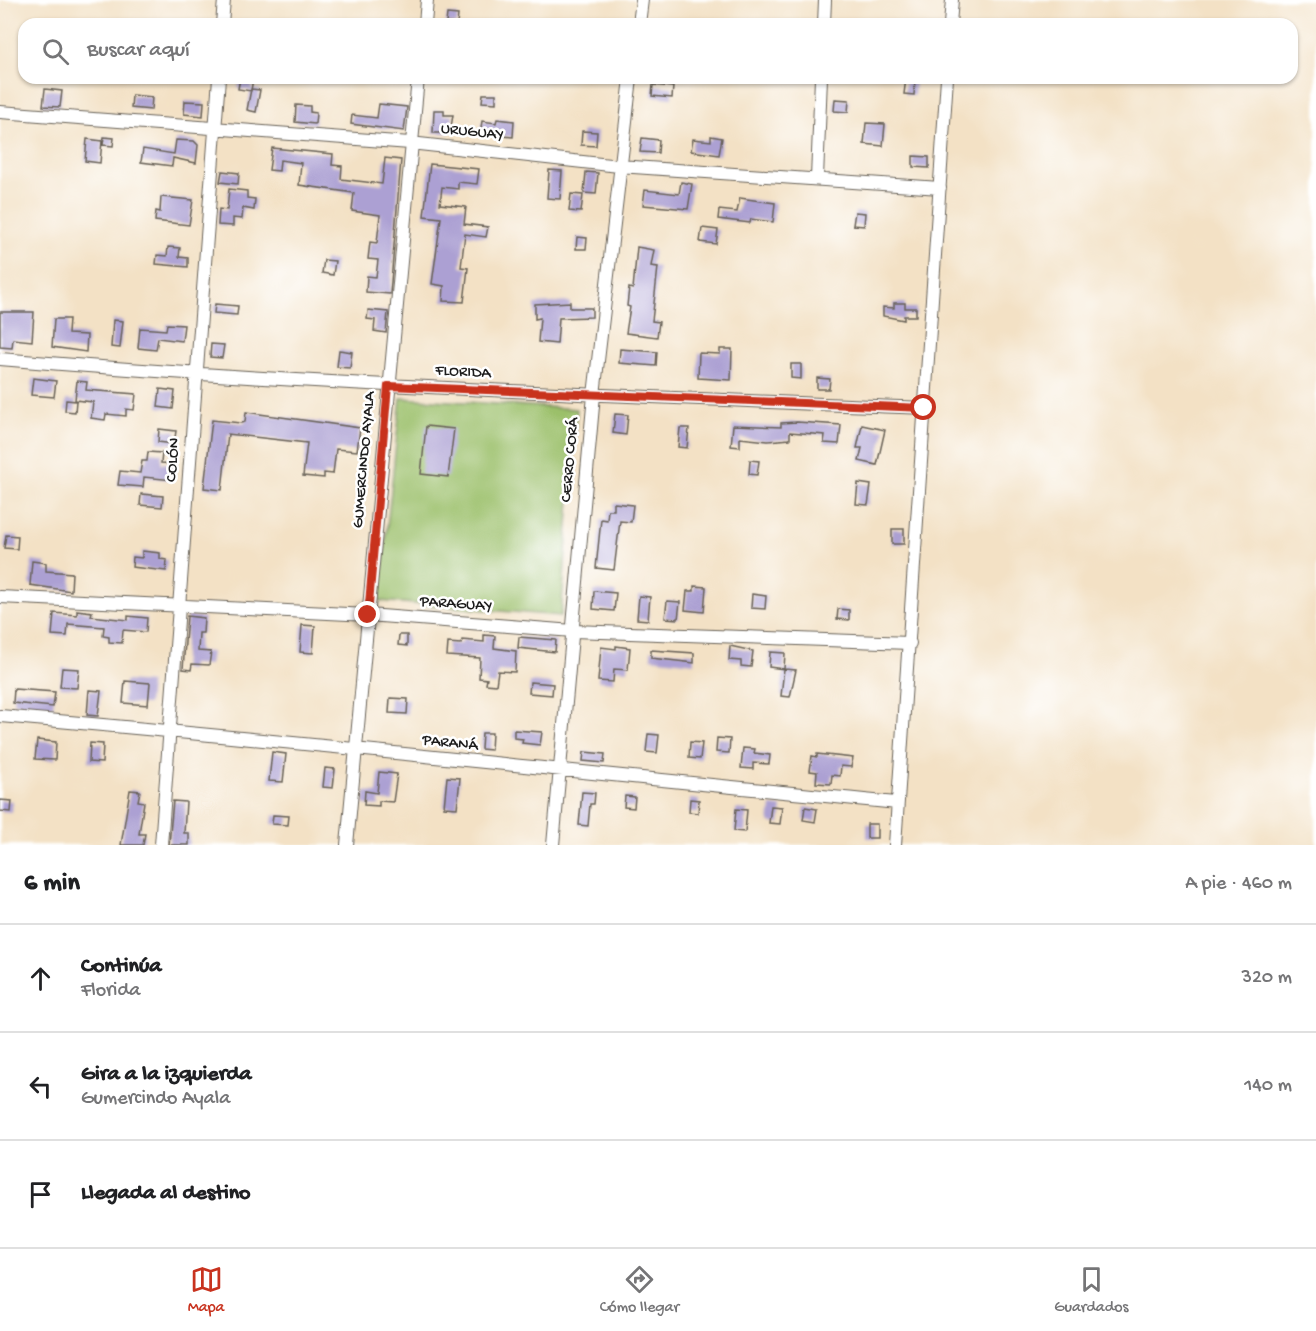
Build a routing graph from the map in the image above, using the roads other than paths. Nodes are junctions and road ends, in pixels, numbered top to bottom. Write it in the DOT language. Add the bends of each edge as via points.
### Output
graph roads {
  1 [pos="224,0"];
  2 [pos="428,0"];
  3 [pos="642,0"];
  4 [pos="825,0"];
  5 [pos="952,0"];
  6 [pos="222,18"];
  7 [pos="426,18"];
  8 [pos="640,18"];
  9 [pos="824,18"];
  10 [pos="950,18"];
  11 [pos="218,84"];
  12 [pos="417,84"];
  13 [pos="630,84"];
  14 [pos="821,84"];
  15 [pos="947,84"];
  16 [pos="0,112"];
  17 [pos="215,126"];
  18 [pos="410,143"];
  19 [pos="619,166"];
  20 [pos="817,178"];
  21 [pos="940,188"];
  22 [pos="0,359"];
  23 [pos="197,375"];
  24 [pos="388,386"];
  25 [pos="594,395"];
  26 [pos="924,408"];
  27 [pos="0,597"];
  28 [pos="181,605"];
  29 [pos="368,615"];
  30 [pos="573,631"];
  31 [pos="910,643"];
  32 [pos="0,717"];
  33 [pos="169,730"];
  34 [pos="357,750"];
  35 [pos="560,772"];
  36 [pos="897,803"];
  37 [pos="161,845"];
  38 [pos="347,845"];
  39 [pos="553,845"];
  40 [pos="895,845"];
  1 -- 6 [label="street"];
  2 -- 7 [label="street"];
  3 -- 8 [label="street"];
  4 -- 9 [label="street"];
  5 -- 10 [label="street"];
  11 -- 17 [label="street, COLÓN"];
  12 -- 18 [label="street, GUMERCINDO AYALA"];
  13 -- 19 [label="street, CERRO CORÁ"];
  14 -- 20 [label="street"];
  15 -- 21 [label="street"];
  16 -- 17 [label="street, URUGUAY"];
  17 -- 18 [label="street, URUGUAY"];
  17 -- 23 [label="street, COLÓN"];
  18 -- 19 [label="street, URUGUAY"];
  18 -- 24 [label="street, GUMERCINDO AYALA"];
  19 -- 20 [label="street, URUGUAY"];
  19 -- 25 [label="street, CERRO CORÁ"];
  20 -- 21 [label="street, URUGUAY"];
  21 -- 26 [label="street"];
  22 -- 23 [label="street, FLORIDA"];
  23 -- 24 [label="street, FLORIDA"];
  23 -- 28 [label="street, COLÓN"];
  24 -- 25 [label="street, FLORIDA"];
  24 -- 29 [label="street, GUMERCINDO AYALA"];
  25 -- 26 [label="street, FLORIDA"];
  25 -- 30 [label="street, CERRO CORÁ"];
  26 -- 31 [label="street"];
  27 -- 28 [label="street, PARAGUAY"];
  28 -- 29 [label="street, PARAGUAY"];
  28 -- 33 [label="street, COLÓN"];
  29 -- 30 [label="street, PARAGUAY"];
  29 -- 34 [label="street, GUMERCINDO AYALA"];
  30 -- 31 [label="street, PARAGUAY"];
  30 -- 35 [label="street, CERRO CORÁ"];
  31 -- 36 [label="street"];
  32 -- 33 [label="street, PARANÁ"];
  33 -- 34 [label="street, PARANÁ"];
  33 -- 37 [label="street, COLÓN"];
  34 -- 35 [label="street, PARANÁ"];
  34 -- 38 [label="street, GUMERCINDO AYALA"];
  35 -- 36 [label="street, PARANÁ"];
  35 -- 39 [label="street, CERRO CORÁ"];
  36 -- 40 [label="street"];
}
